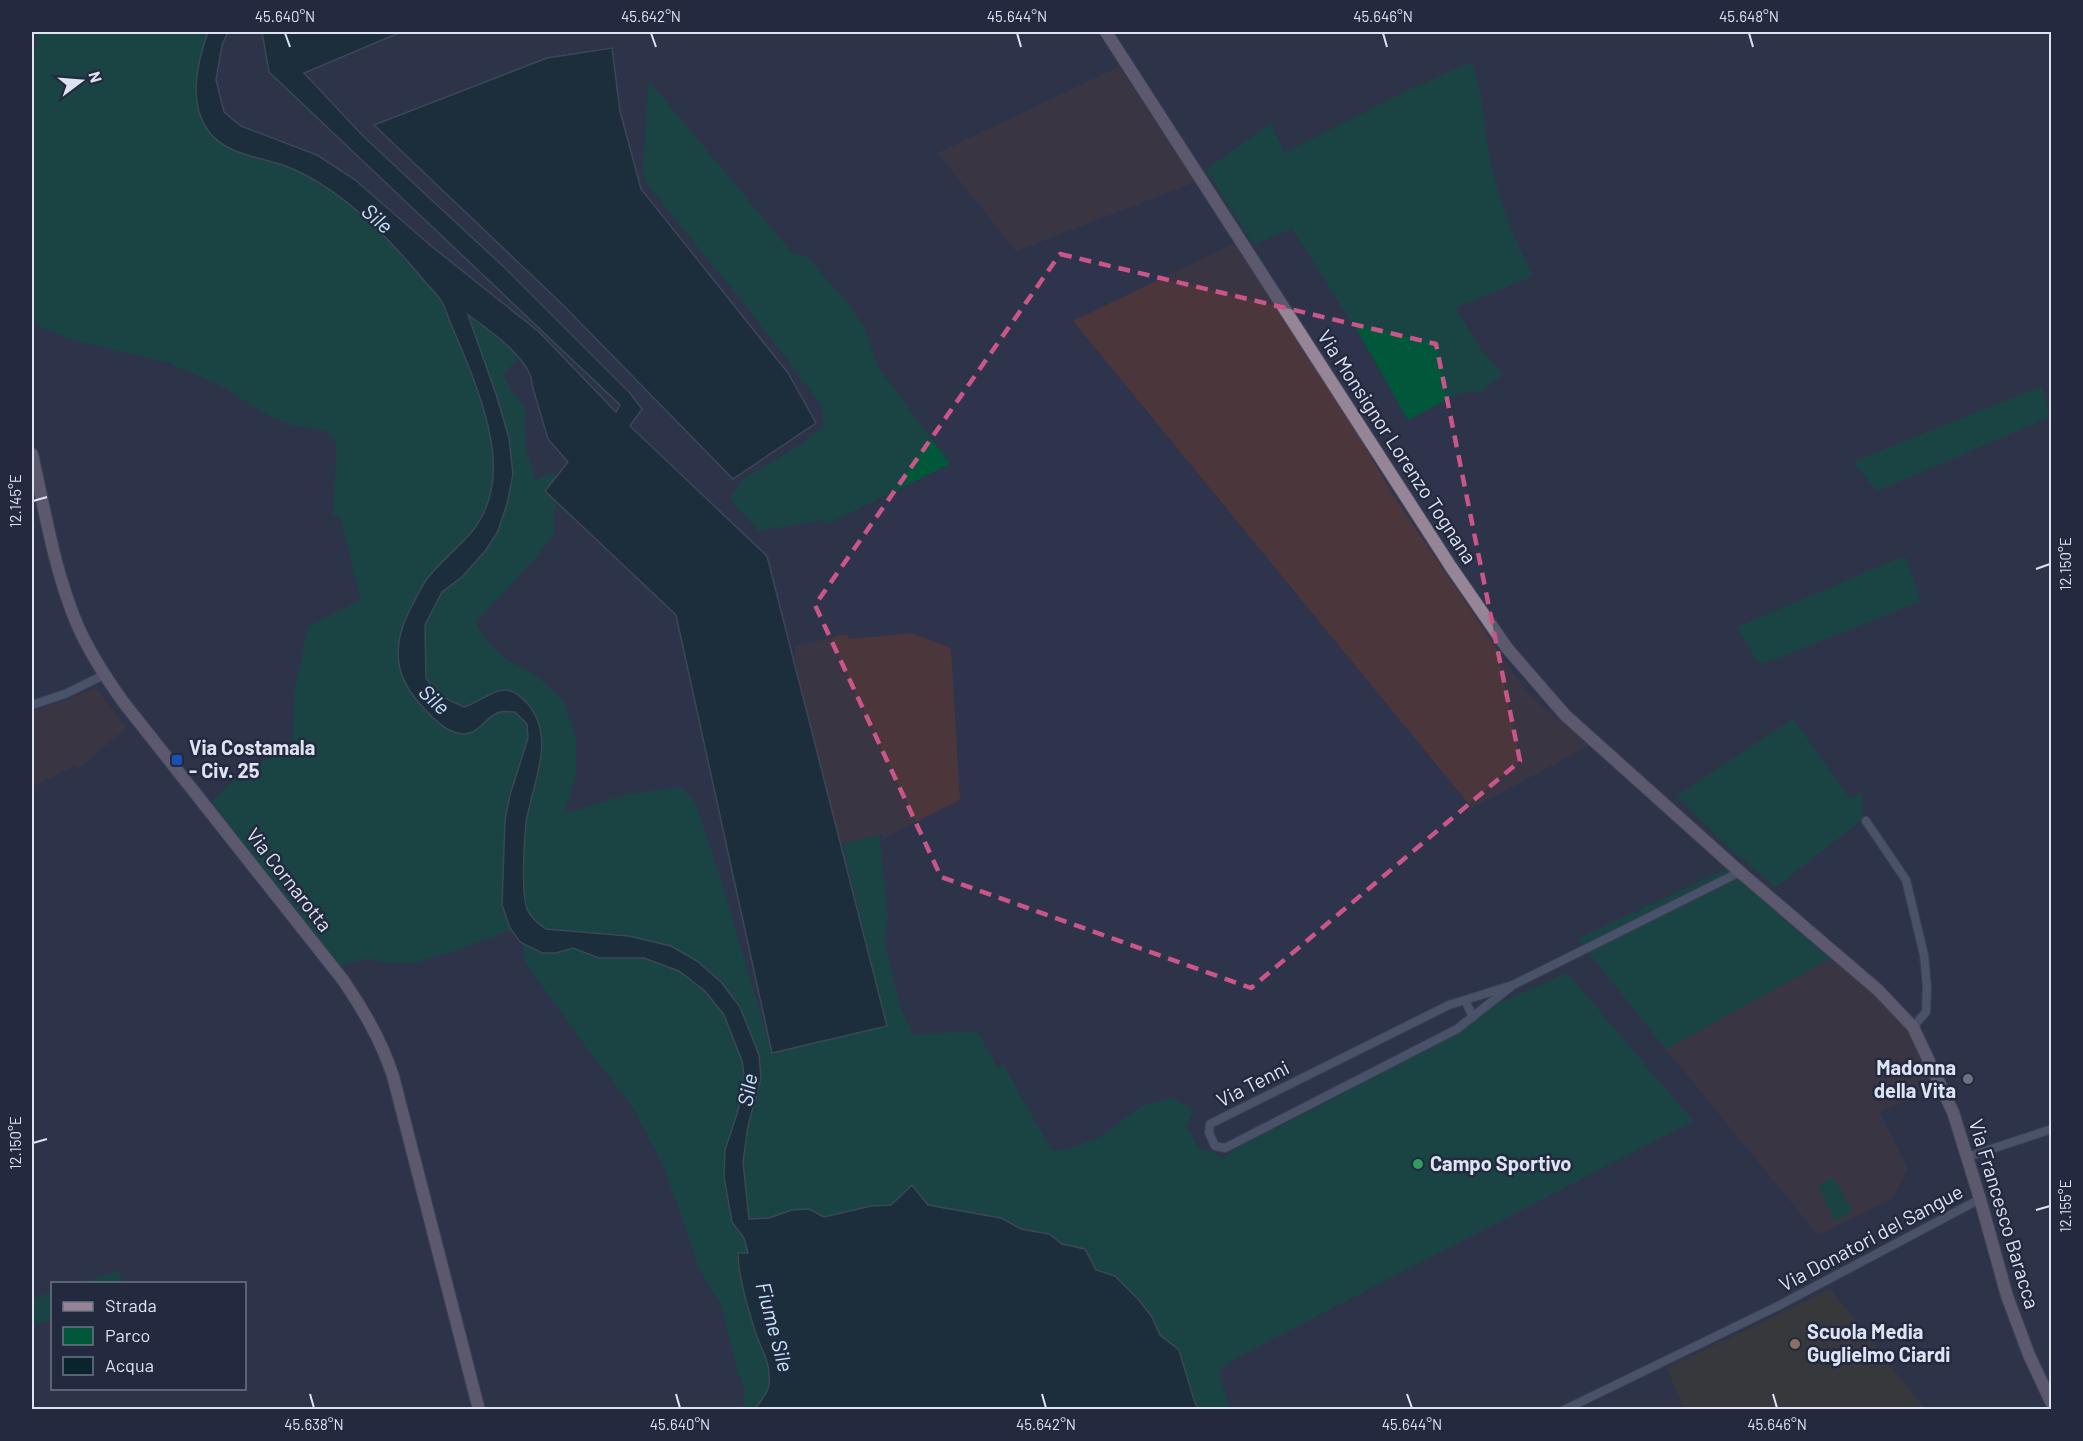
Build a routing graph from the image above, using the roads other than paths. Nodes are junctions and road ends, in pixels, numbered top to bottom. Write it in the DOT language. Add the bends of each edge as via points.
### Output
graph roads {
  1 [pos="1106,32"];
  2 [pos="32,454"];
  3 [pos="104,675"];
  4 [pos="32,705"];
  5 [pos="1866,821"];
  6 [pos="1706,841"];
  7 [pos="1740,872"];
  8 [pos="1513,985"];
  9 [pos="1465,1000"];
  10 [pos="1473,1017"];
  11 [pos="1913,1027"];
  12 [pos="2052,1129"];
  13 [pos="1967,1157"];
  14 [pos="1980,1198"];
  15 [pos="2052,1404"];
  16 [pos="479,1410"];
  17 [pos="1564,1410"];
  1 -- 6 [label="street, Via Monsignor Lorenzo Tognana" via="1507,648 1565,715"];
  2 -- 3 [label="street, Via Cornarotta" via="70,607"];
  3 -- 4 [label="street"];
  3 -- 16 [label="street, Via Cornarotta" via="337,972 370,1022 393,1076"];
  5 -- 11 [label="street" via="1906,880 1924,955 1926,1012"];
  6 -- 7 [label="street, Via Francesco Baracca"];
  7 -- 8 [label="street, Via Tenni"];
  7 -- 11 [label="street, Via Francesco Baracca" via="1878,990"];
  8 -- 9 [label="street, Via Tenni"];
  8 -- 10 [label="street, Via Tenni"];
  9 -- 10 [label="street"];
  9 -- 10 [label="street, Via Tenni" via="1210,1124 1209,1134 1215,1146 1225,1148 1457,1029"];
  11 -- 13 [label="street, Via Francesco Baracca" via="1953,1112"];
  12 -- 13 [label="street"];
  13 -- 14 [label="street, Via Francesco Baracca"];
  14 -- 15 [label="street, Via Francesco Baracca" via="2018,1330"];
  14 -- 17 [label="street, Via Donatori del Sangue" via="1778,1306"];
}
